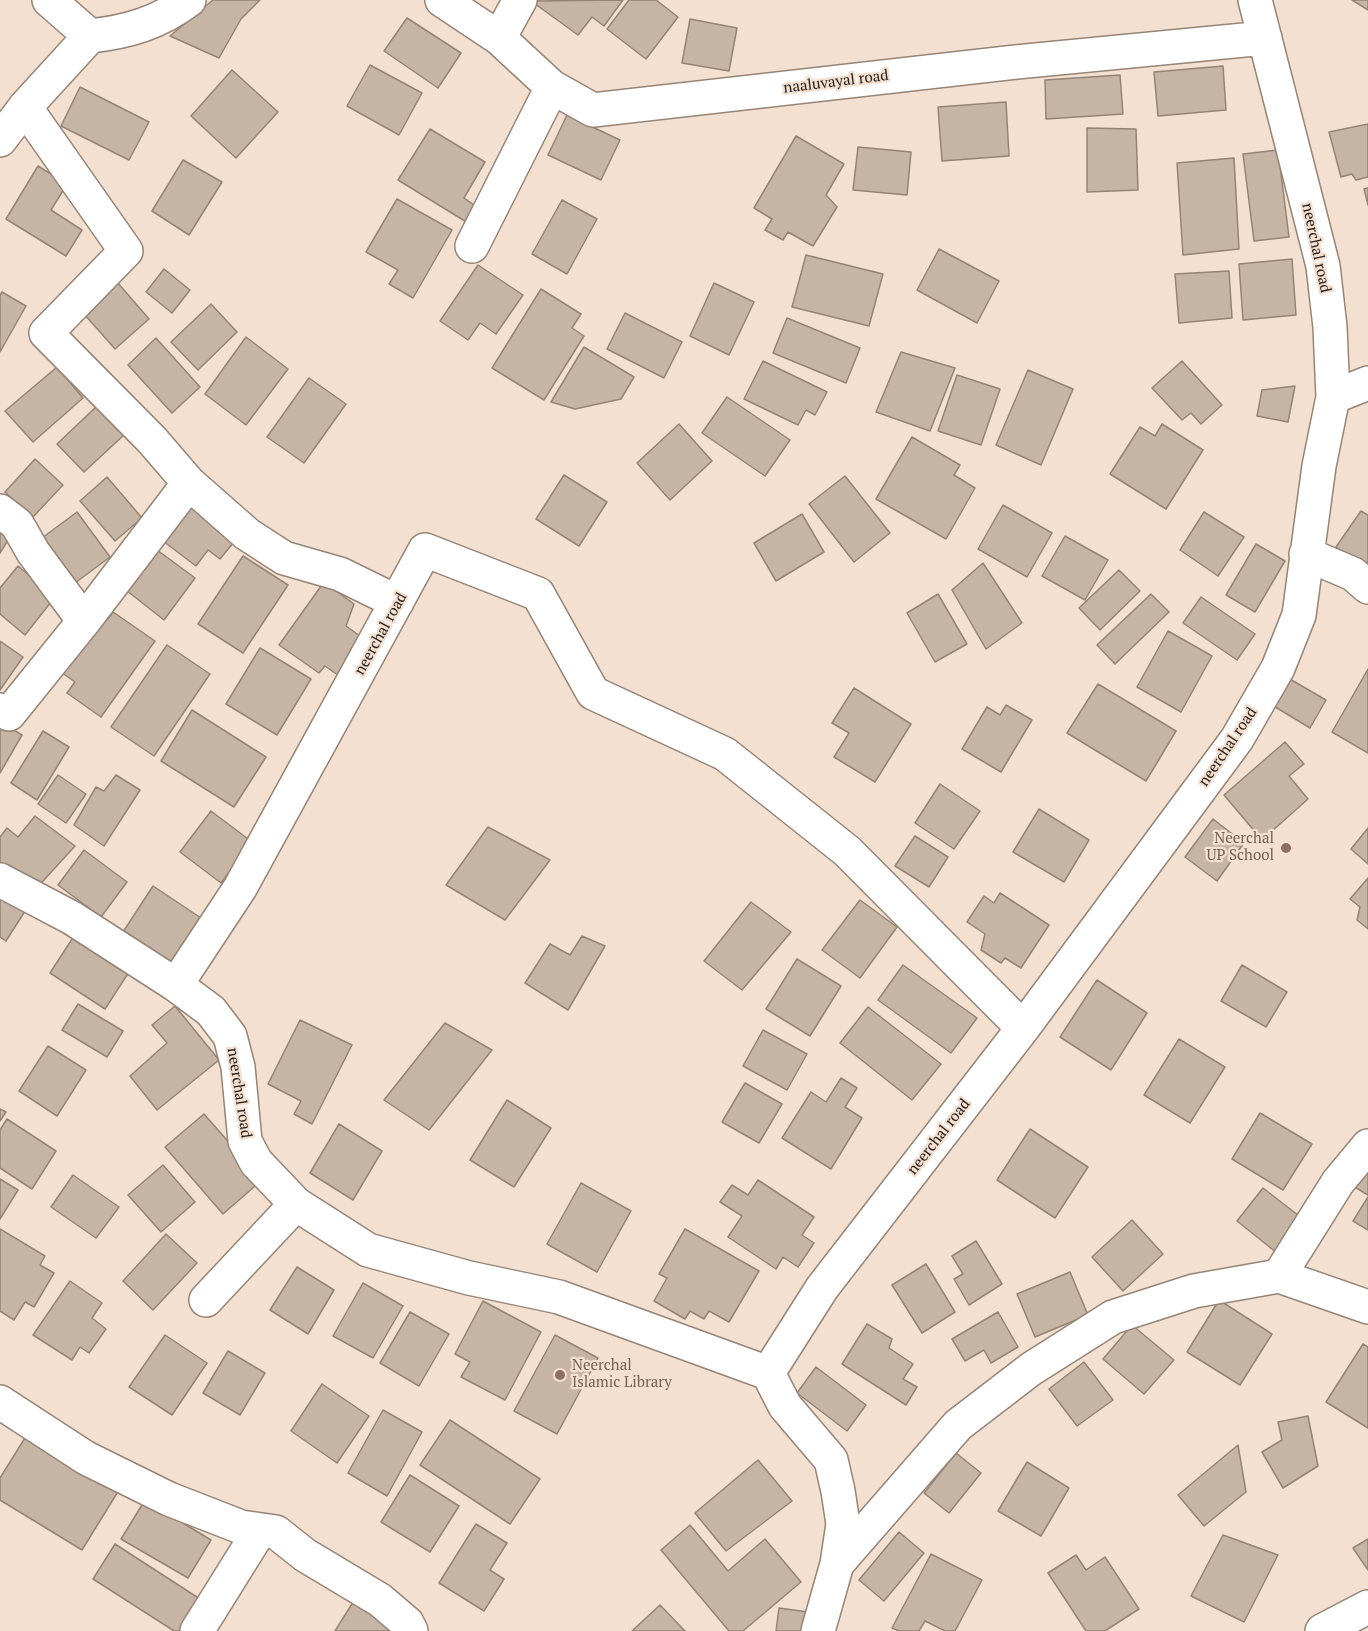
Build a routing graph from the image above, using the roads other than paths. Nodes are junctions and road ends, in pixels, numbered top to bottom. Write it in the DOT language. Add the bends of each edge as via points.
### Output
graph roads {
  1 [pos="49,0"];
  2 [pos="189,0"];
  3 [pos="442,0"];
  4 [pos="520,0"];
  5 [pos="1255,0"];
  6 [pos="90,36"];
  7 [pos="499,38"];
  8 [pos="1265,38"];
  9 [pos="552,87"];
  10 [pos="8,124"];
  11 [pos="472,246"];
  12 [pos="1368,383"];
  13 [pos="1333,397"];
  14 [pos="189,483"];
  15 [pos="0,511"];
  16 [pos="1306,554"];
  17 [pos="1368,587"];
  18 [pos="397,602"];
  19 [pos="84,621"];
  20 [pos="0,710"];
  21 [pos="0,880"];
  22 [pos="176,985"];
  23 [pos="1023,1028"];
  24 [pos="1368,1146"];
  25 [pos="296,1204"];
  26 [pos="1279,1276"];
  27 [pos="206,1300"];
  28 [pos="1368,1307"];
  29 [pos="768,1373"];
  30 [pos="0,1402"];
  31 [pos="260,1530"];
  32 [pos="837,1564"];
  33 [pos="1368,1607"];
  34 [pos="197,1631"];
  35 [pos="411,1631"];
  36 [pos="818,1631"];
  37 [pos="1322,1631"];
  1 -- 6 [label="street"];
  2 -- 6 [label="street" via="169,16 123,32"];
  3 -- 7 [label="street, naaluvayal road"];
  4 -- 7 [label="street"];
  5 -- 8 [label="street, neerchal road"];
  6 -- 10 [label="street"];
  7 -- 9 [label="street, naaluvayal road"];
  8 -- 9 [label="street, naaluvayal road" via="593,110"];
  8 -- 13 [label="street, neerchal road" via="1323,266"];
  9 -- 11 [label="street"];
  10 -- 14 [label="street" via="126,251 46,333"];
  12 -- 13 [label="street"];
  13 -- 16 [label="street, neerchal road"];
  14 -- 18 [label="street" via="247,534 284,558 340,574"];
  14 -- 19 [label="street"];
  15 -- 19 [label="street" via="16,524"];
  16 -- 17 [label="street" via="1353,574"];
  16 -- 23 [label="street, neerchal road" via="1299,615 1278,668 1237,739"];
  18 -- 22 [label="street, neerchal road" via="240,888"];
  18 -- 23 [label="street, neerchal road" via="425,550 538,594 593,693 725,754 847,851"];
  19 -- 20 [label="street" via="9,714"];
  21 -- 22 [label="street" via="72,918"];
  22 -- 25 [label="street, neerchal road" via="211,1011 230,1036 238,1067 245,1141 256,1162"];
  23 -- 29 [label="street, neerchal road" via="822,1288"];
  24 -- 26 [label="street" via="1338,1182"];
  25 -- 27 [label="street"];
  25 -- 29 [label="street, neerchal road" via="368,1250 559,1297"];
  26 -- 28 [label="street"];
  26 -- 32 [label="street" via="1194,1291 1113,1317 1031,1369 958,1425"];
  29 -- 32 [label="street" via="785,1406 831,1460 843,1524"];
  30 -- 31 [label="street" via="86,1458 169,1499 241,1527"];
  31 -- 34 [label="street"];
  31 -- 35 [label="street" via="276,1532 305,1555 380,1600"];
  32 -- 36 [label="street"];
  33 -- 37 [label="street"];
}
